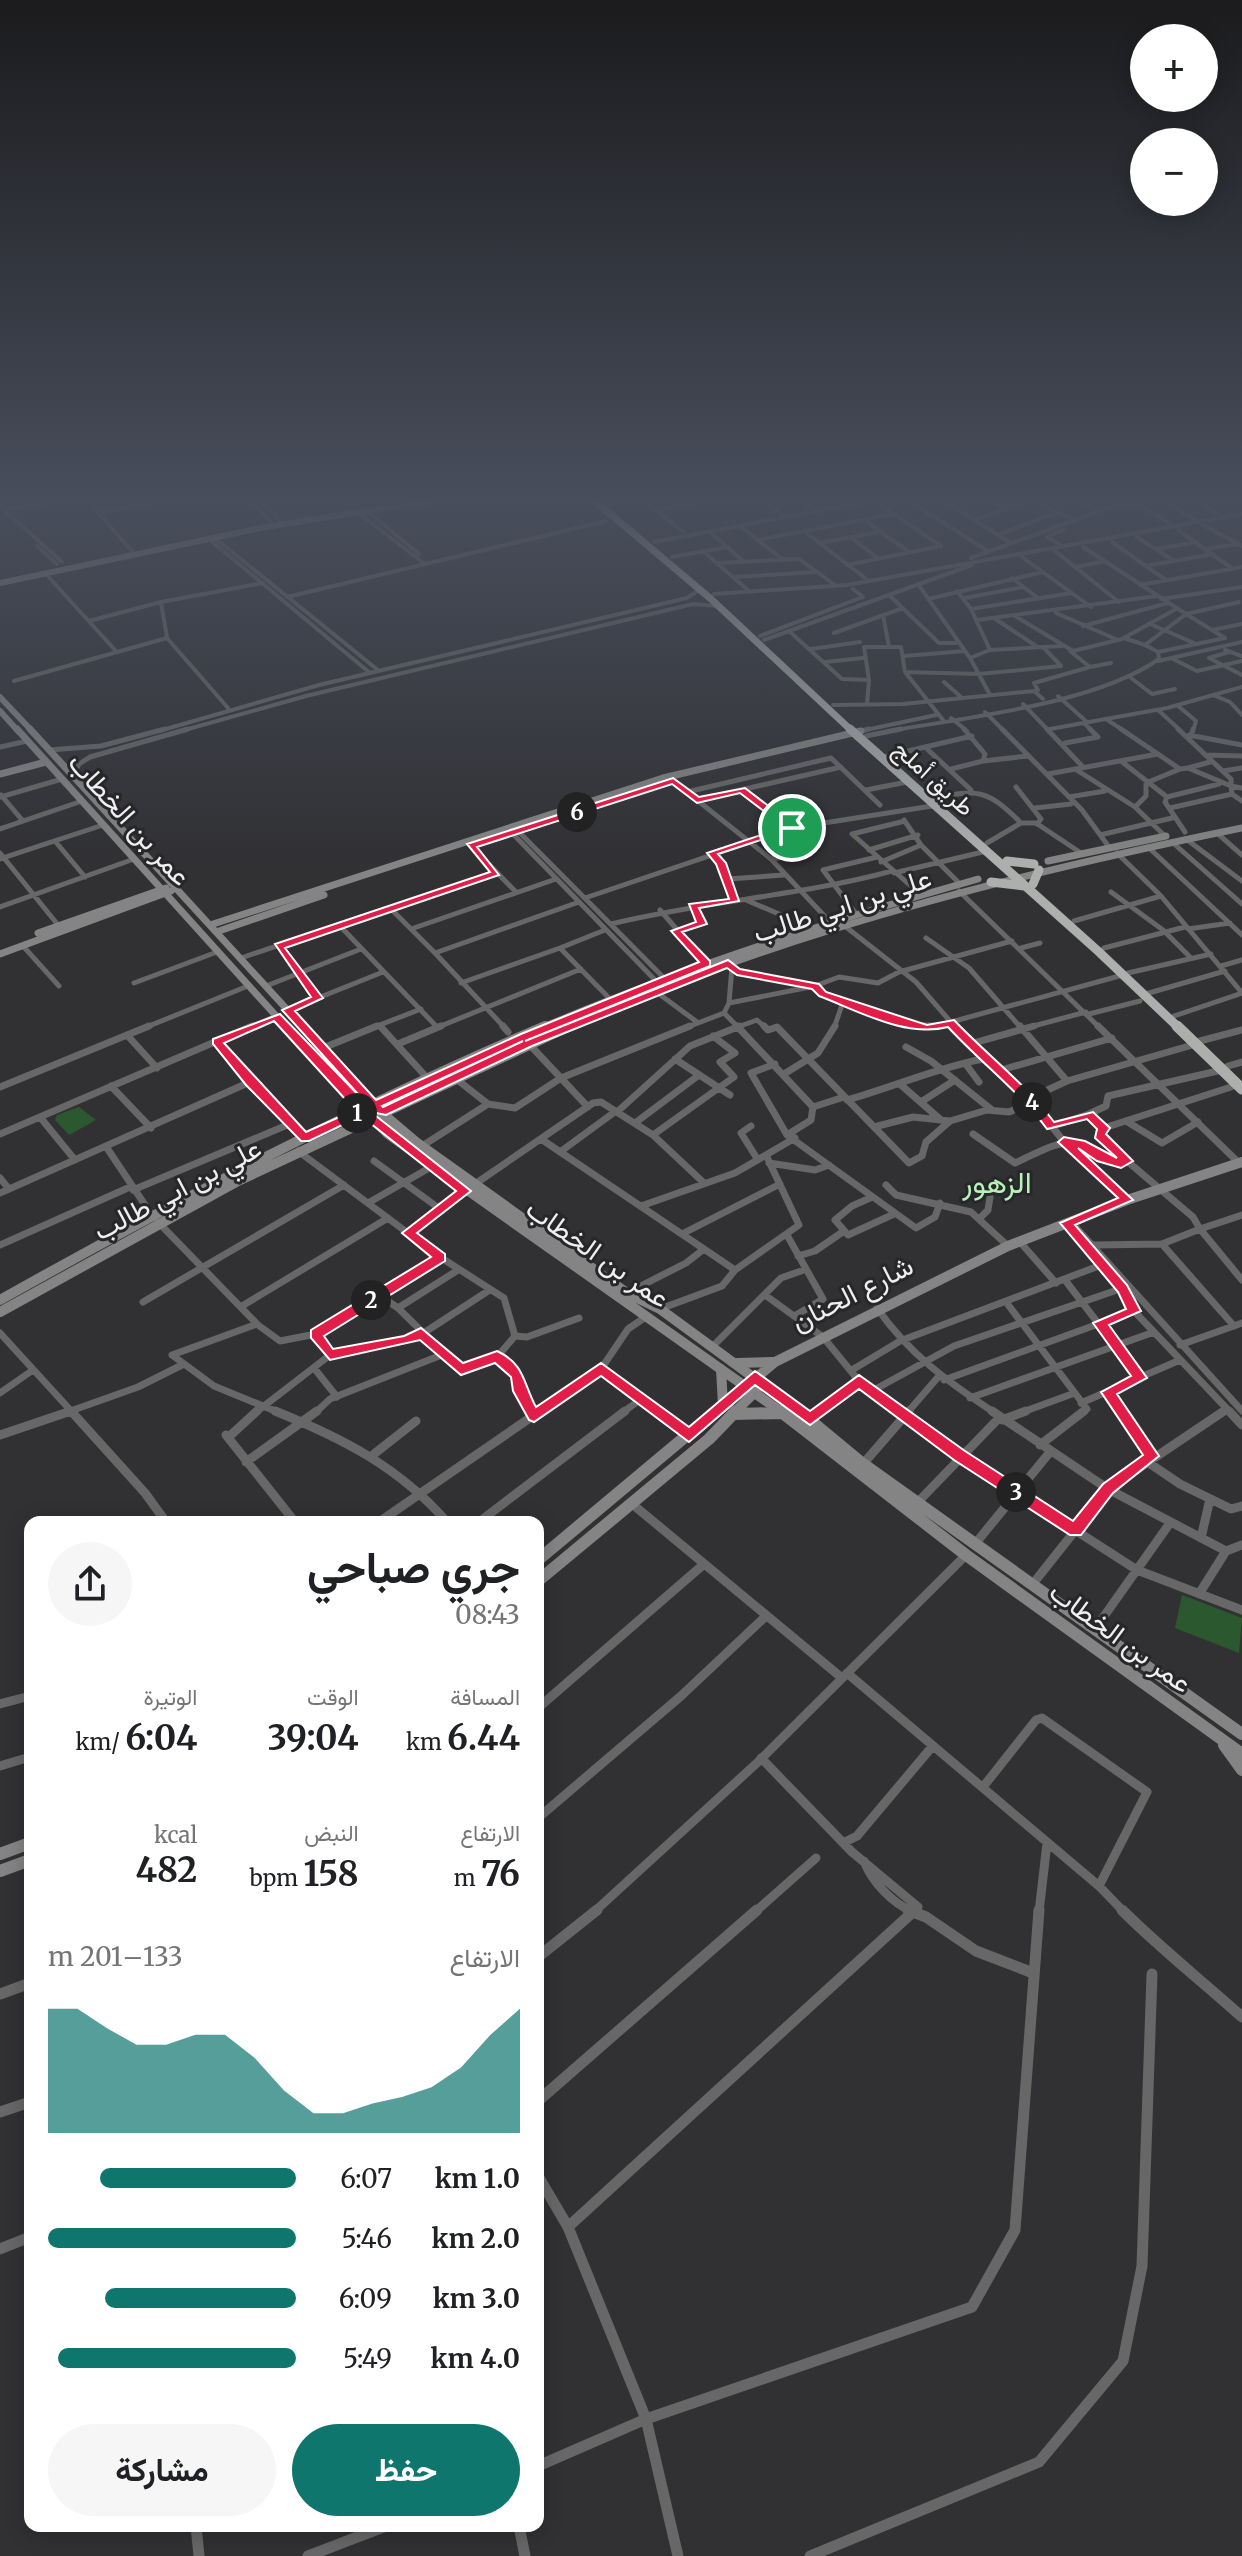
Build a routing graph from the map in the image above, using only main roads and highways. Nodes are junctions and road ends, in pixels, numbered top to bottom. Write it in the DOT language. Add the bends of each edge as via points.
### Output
graph roads {
  1 [pos="740,620"];
  2 [pos="742,620"];
  3 [pos="861,734"];
  4 [pos="932,803"];
  5 [pos="1011,869"];
  6 [pos="1029,886"];
  7 [pos="1125,974"];
  8 [pos="1198,1042"];
  9 [pos="1225,1068"];
  10 [pos="1242,1079"];
  11 [pos="1242,1089"];
  1 -- 3 [label="highway, طريق أملج"];
  2 -- 3 [label="highway, طريق أملج"];
  3 -- 4 [label="highway, طريق أملج"];
  3 -- 4 [label="highway, طريق أملج"];
  4 -- 5 [label="highway, طريق أملج"];
  5 -- 6 [label="highway, طريق أملج"];
  5 -- 6 [label="highway" via="1036,867"];
  5 -- 6 [label="highway" via="993,878"];
  6 -- 7 [label="highway, طريق أملج"];
  6 -- 7 [label="highway, طريق أملج" via="1104,948"];
  7 -- 8 [label="highway, طريق أملج"];
  7 -- 8 [label="highway, طريق أملج"];
  8 -- 9 [label="highway, طريق أملج"];
  9 -- 10 [label="highway, طريق أملج"];
  9 -- 11 [label="highway, طريق أملج"];
}
